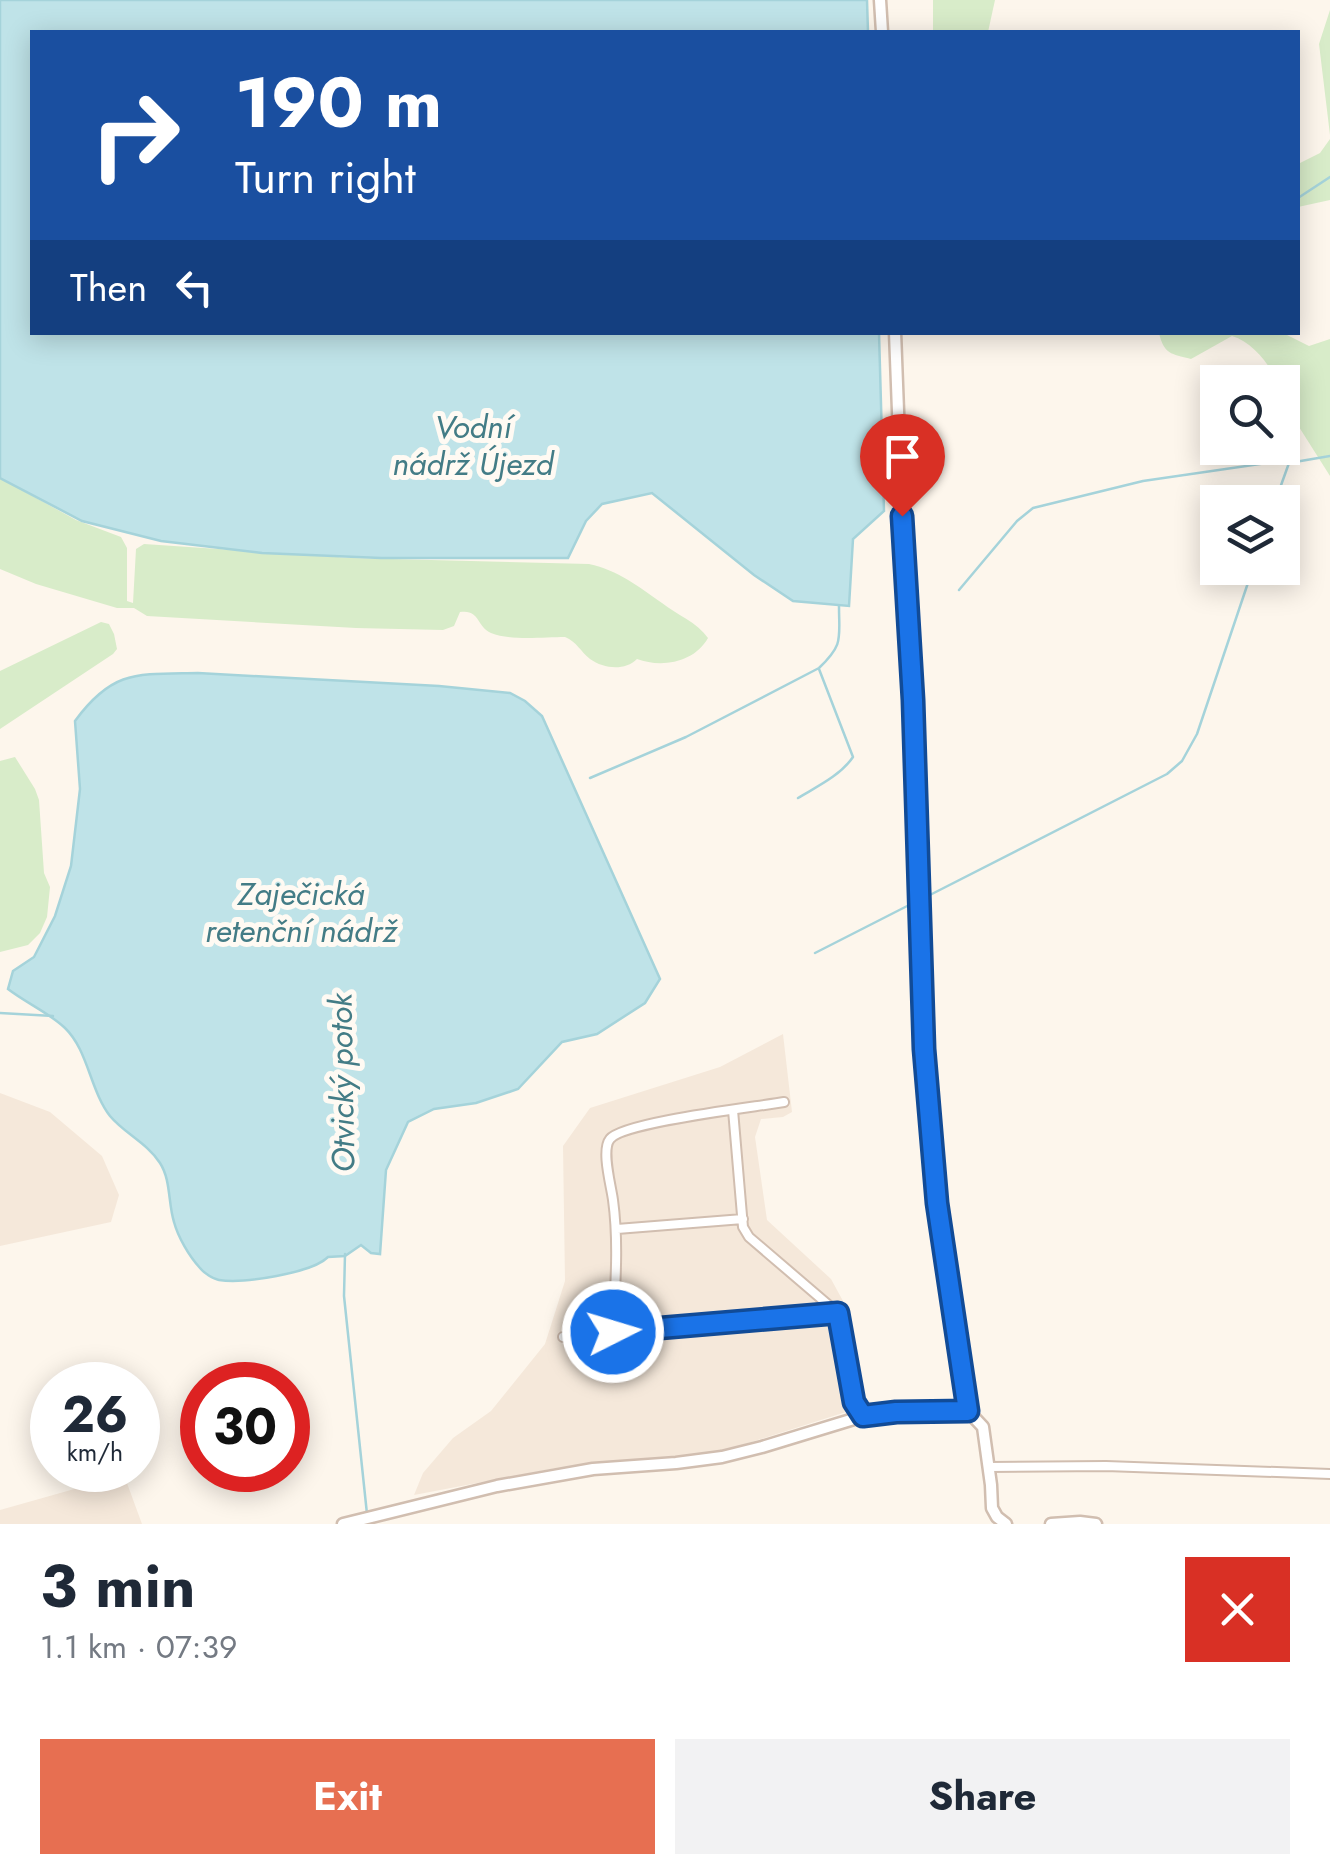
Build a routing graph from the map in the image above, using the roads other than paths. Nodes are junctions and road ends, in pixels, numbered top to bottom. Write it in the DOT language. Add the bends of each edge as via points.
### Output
graph roads {
  1 [pos="880,0"];
  2 [pos="882,30"];
  3 [pos="895,335"];
  4 [pos="784,1102"];
  5 [pos="732,1110"];
  6 [pos="742,1219"];
  7 [pos="617,1229"];
  8 [pos="838,1313"];
  9 [pos="613,1332"];
  10 [pos="563,1337"];
  11 [pos="968,1411"];
  12 [pos="863,1416"];
  13 [pos="988,1467"];
  14 [pos="1330,1474"];
  15 [pos="343,1524"];
  16 [pos="1006,1524"];
  17 [pos="1051,1524"];
  18 [pos="1096,1524"];
  1 -- 2 [label="street"];
  3 -- 11 [label="street" via="924,1049 937,1203"];
  4 -- 5 [label="street"];
  5 -- 6 [label="street"];
  5 -- 7 [label="street" via="611,1137 605,1151"];
  6 -- 7 [label="street"];
  6 -- 8 [label="street" via="749,1237"];
  7 -- 9 [label="street"];
  8 -- 9 [label="street"];
  8 -- 12 [label="street" via="854,1402"];
  9 -- 10 [label="street"];
  11 -- 12 [label="street"];
  11 -- 13 [label="street" via="983,1427"];
  12 -- 15 [label="street" via="732,1455 516,1482"];
  13 -- 14 [label="street"];
  13 -- 16 [label="street" via="992,1508"];
  17 -- 18 [label="street"];
}
